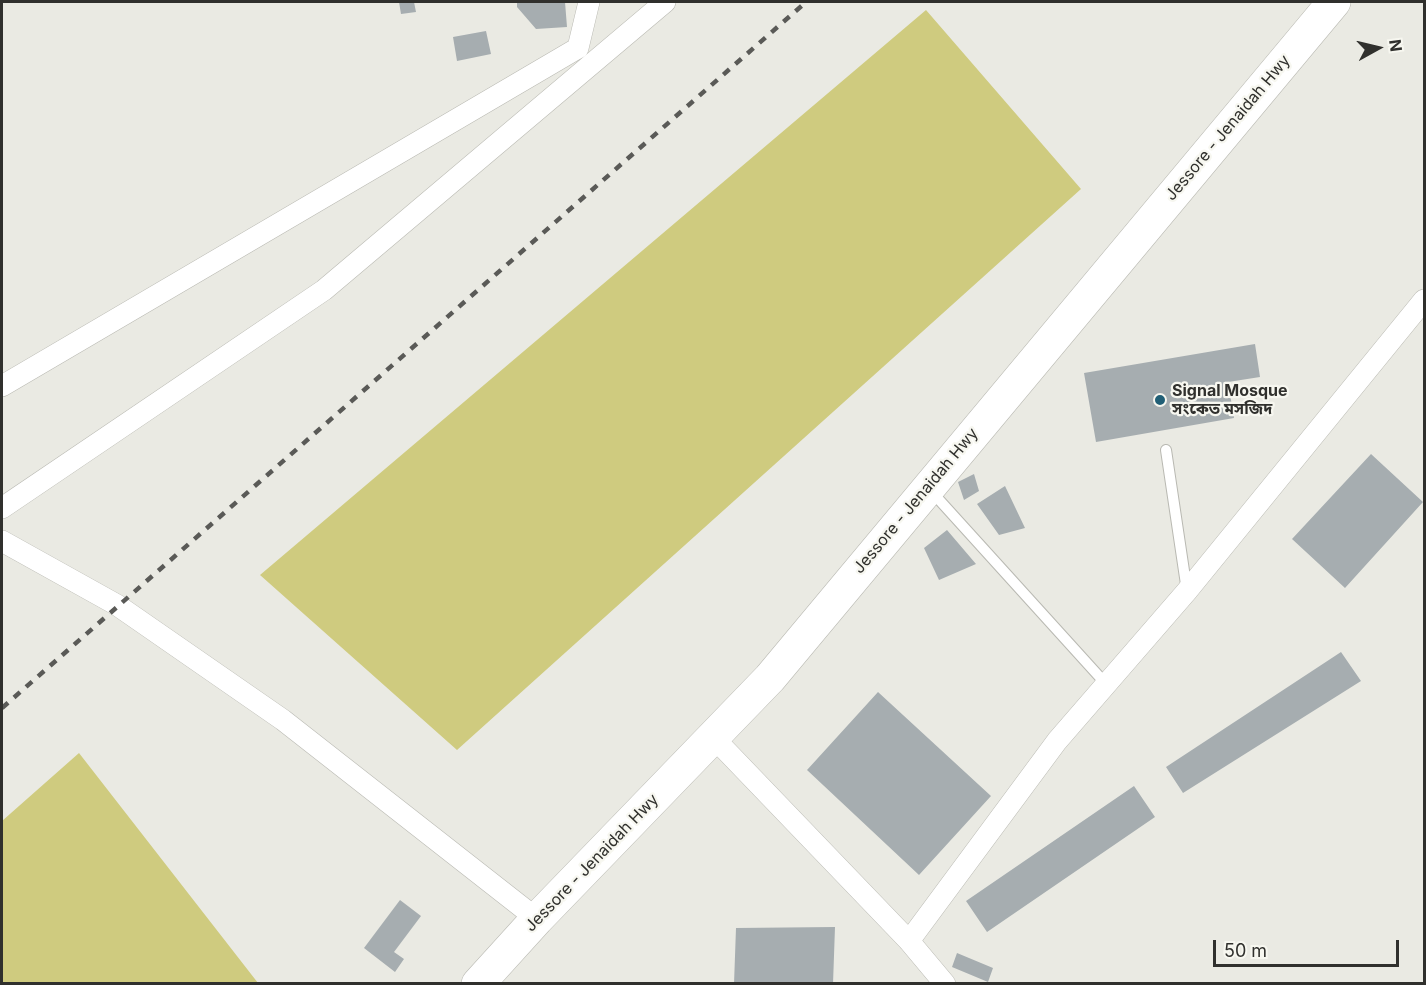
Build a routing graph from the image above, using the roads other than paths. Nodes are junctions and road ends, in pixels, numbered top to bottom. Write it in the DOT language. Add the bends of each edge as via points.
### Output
graph roads {
  1 [pos="589,2"];
  2 [pos="665,2"];
  3 [pos="1334,2"];
  4 [pos="1425,300"];
  5 [pos="2,386"];
  6 [pos="1166,450"];
  7 [pos="927,487"];
  8 [pos="2,508"];
  9 [pos="2,541"];
  10 [pos="1187,591"];
  11 [pos="1106,684"];
  12 [pos="713,737"];
  13 [pos="537,920"];
  14 [pos="909,941"];
  15 [pos="478,984"];
  16 [pos="945,984"];
  1 -- 5 [label="street" via="578,48"];
  2 -- 8 [label="street" via="324,290"];
  3 -- 7 [label="highway, Jessore - Jenaidah Hwy"];
  4 -- 10 [label="street"];
  6 -- 10 [label="lane"];
  7 -- 11 [label="lane"];
  7 -- 12 [label="highway, Jessore - Jenaidah Hwy" via="770,678"];
  9 -- 13 [label="street" via="117,605 283,720"];
  10 -- 11 [label="street"];
  11 -- 14 [label="street" via="1058,741"];
  12 -- 13 [label="highway, Jessore - Jenaidah Hwy"];
  12 -- 14 [label="street"];
  13 -- 15 [label="highway, Jessore - Jenaidah Hwy"];
  14 -- 16 [label="street"];
}
